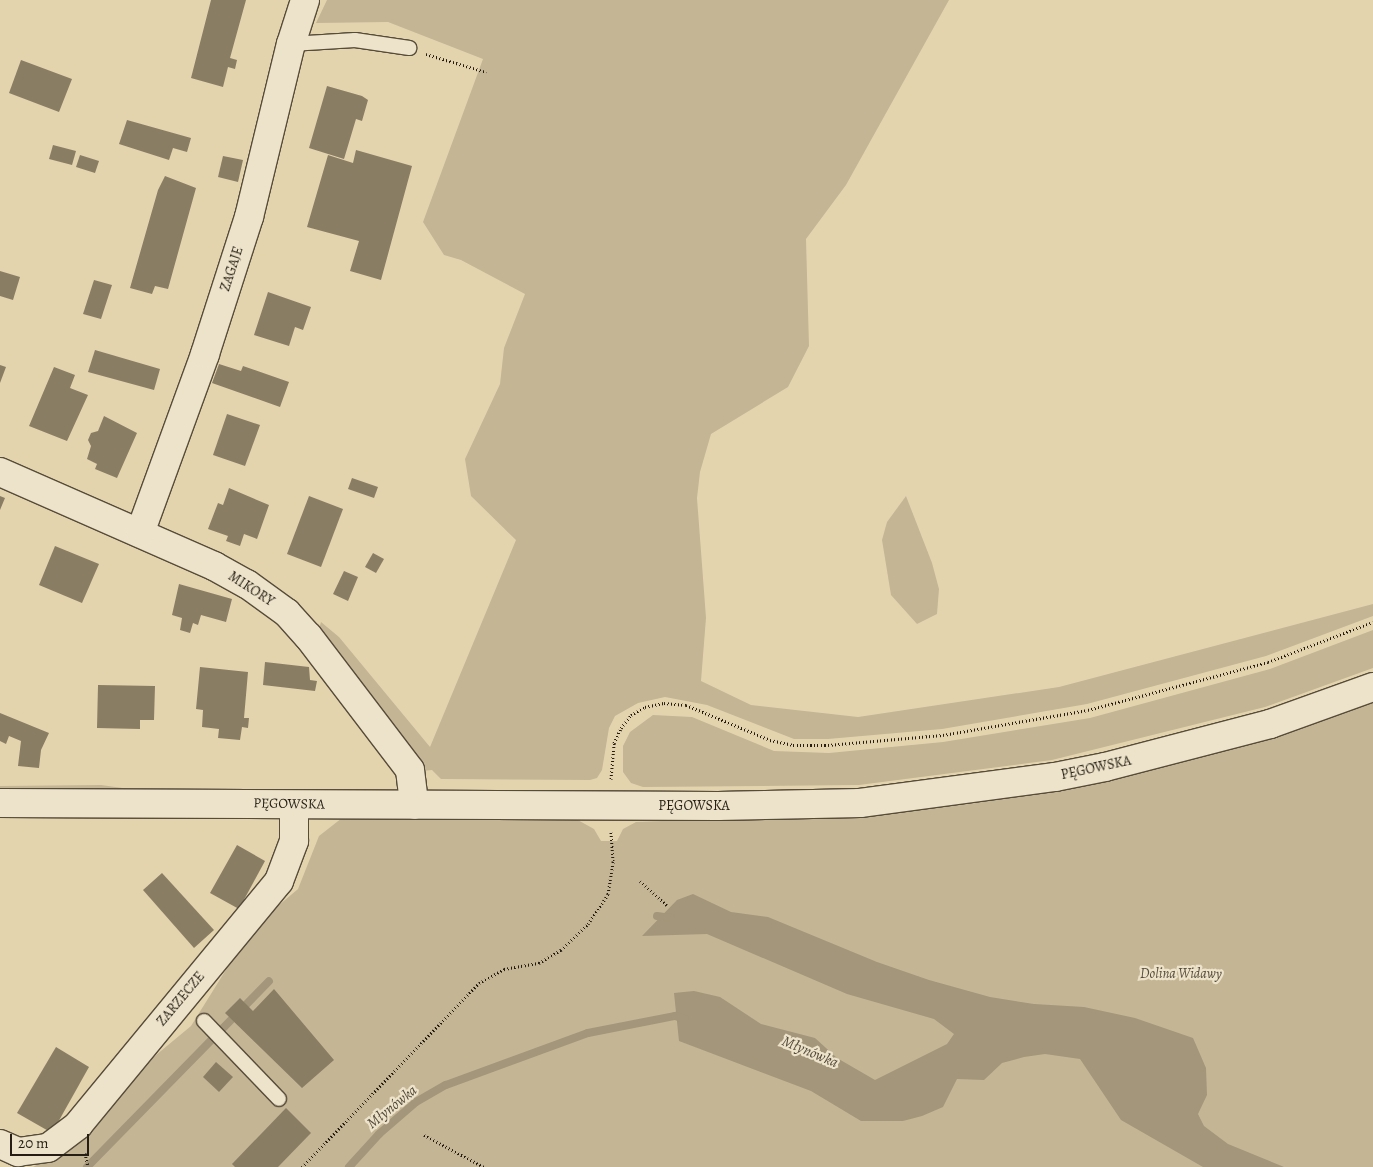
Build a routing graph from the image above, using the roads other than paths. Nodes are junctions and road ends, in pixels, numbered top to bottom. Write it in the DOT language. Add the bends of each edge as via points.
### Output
graph roads {
  1 [pos="305,0"];
  2 [pos="291,44"];
  3 [pos="409,48"];
  4 [pos="0,472"];
  5 [pos="140,533"];
  6 [pos="1373,687"];
  7 [pos="0,803"];
  8 [pos="294,805"];
  9 [pos="414,805"];
  10 [pos="204,1021"];
  11 [pos="279,1099"];
  12 [pos="9,1148"];
  1 -- 2 [label="street, ZAGAJE"];
  2 -- 3 [label="lane" via="355,40"];
  2 -- 5 [label="street, ZAGAJE" via="249,217 205,354"];
  4 -- 5 [label="street, MIKORY"];
  5 -- 9 [label="street, MIKORY" via="247,584 287,613 410,770"];
  6 -- 9 [label="street, PĘGOWSKA" via="1270,724 1055,777 860,803"];
  7 -- 8 [label="street, PĘGOWSKA"];
  8 -- 9 [label="street, PĘGOWSKA"];
  8 -- 12 [label="street, ZARZECZE" via="291,854 269,894 78,1125 48,1148"];
  10 -- 11 [label="lane"];
}
